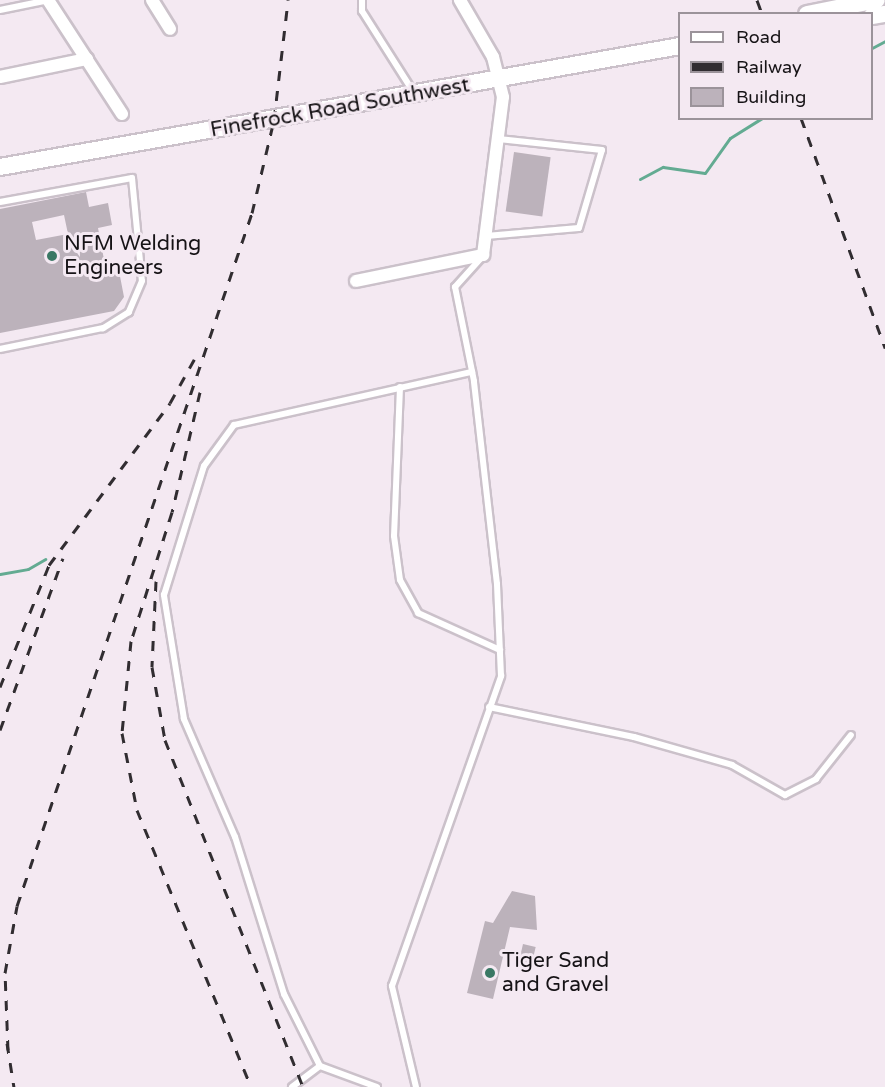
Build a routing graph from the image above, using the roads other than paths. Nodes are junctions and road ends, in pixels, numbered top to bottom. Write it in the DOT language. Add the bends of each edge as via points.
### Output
graph roads {
  1 [pos="49,0"];
  2 [pos="152,0"];
  3 [pos="362,0"];
  4 [pos="460,0"];
  5 [pos="877,0"];
  6 [pos="0,10"];
  7 [pos="817,12"];
  8 [pos="170,29"];
  9 [pos="678,46"];
  10 [pos="87,59"];
  11 [pos="0,76"];
  12 [pos="500,79"];
  13 [pos="416,96"];
  14 [pos="122,114"];
  15 [pos="500,139"];
  16 [pos="0,167"];
  17 [pos="0,202"];
  18 [pos="486,236"];
  19 [pos="483,255"];
  20 [pos="356,281"];
  21 [pos="0,349"];
  22 [pos="472,372"];
  23 [pos="400,387"];
  24 [pos="500,650"];
  25 [pos="489,707"];
  26 [pos="851,735"];
  27 [pos="320,1066"];
  28 [pos="292,1087"];
  29 [pos="376,1087"];
  30 [pos="416,1087"];
  1 -- 6 [label="lane"];
  1 -- 10 [label="street"];
  2 -- 8 [label="street"];
  3 -- 13 [label="lane" via="362,11"];
  4 -- 12 [label="street"];
  5 -- 7 [label="main road"];
  9 -- 12 [label="main road, Finefrock Road Southwest"];
  10 -- 11 [label="street"];
  10 -- 14 [label="street"];
  12 -- 13 [label="main road, Finefrock Road Southwest"];
  12 -- 15 [label="street"];
  13 -- 16 [label="main road, Finefrock Road Southwest"];
  15 -- 18 [label="street"];
  15 -- 18 [label="lane" via="602,150 579,228"];
  17 -- 21 [label="lane" via="132,177 140,294 129,312 103,328"];
  18 -- 19 [label="street"];
  19 -- 20 [label="street"];
  19 -- 22 [label="lane" via="455,288"];
  22 -- 23 [label="lane"];
  22 -- 24 [label="lane"];
  23 -- 24 [label="lane" via="394,536 400,580 418,613"];
  23 -- 27 [label="lane" via="234,425 204,466 165,595 184,719 235,837 284,994"];
  24 -- 25 [label="lane" via="501,676"];
  25 -- 26 [label="lane" via="634,737 732,765 785,795 816,779"];
  25 -- 30 [label="lane" via="392,986"];
  27 -- 28 [label="lane"];
  27 -- 29 [label="lane"];
}
